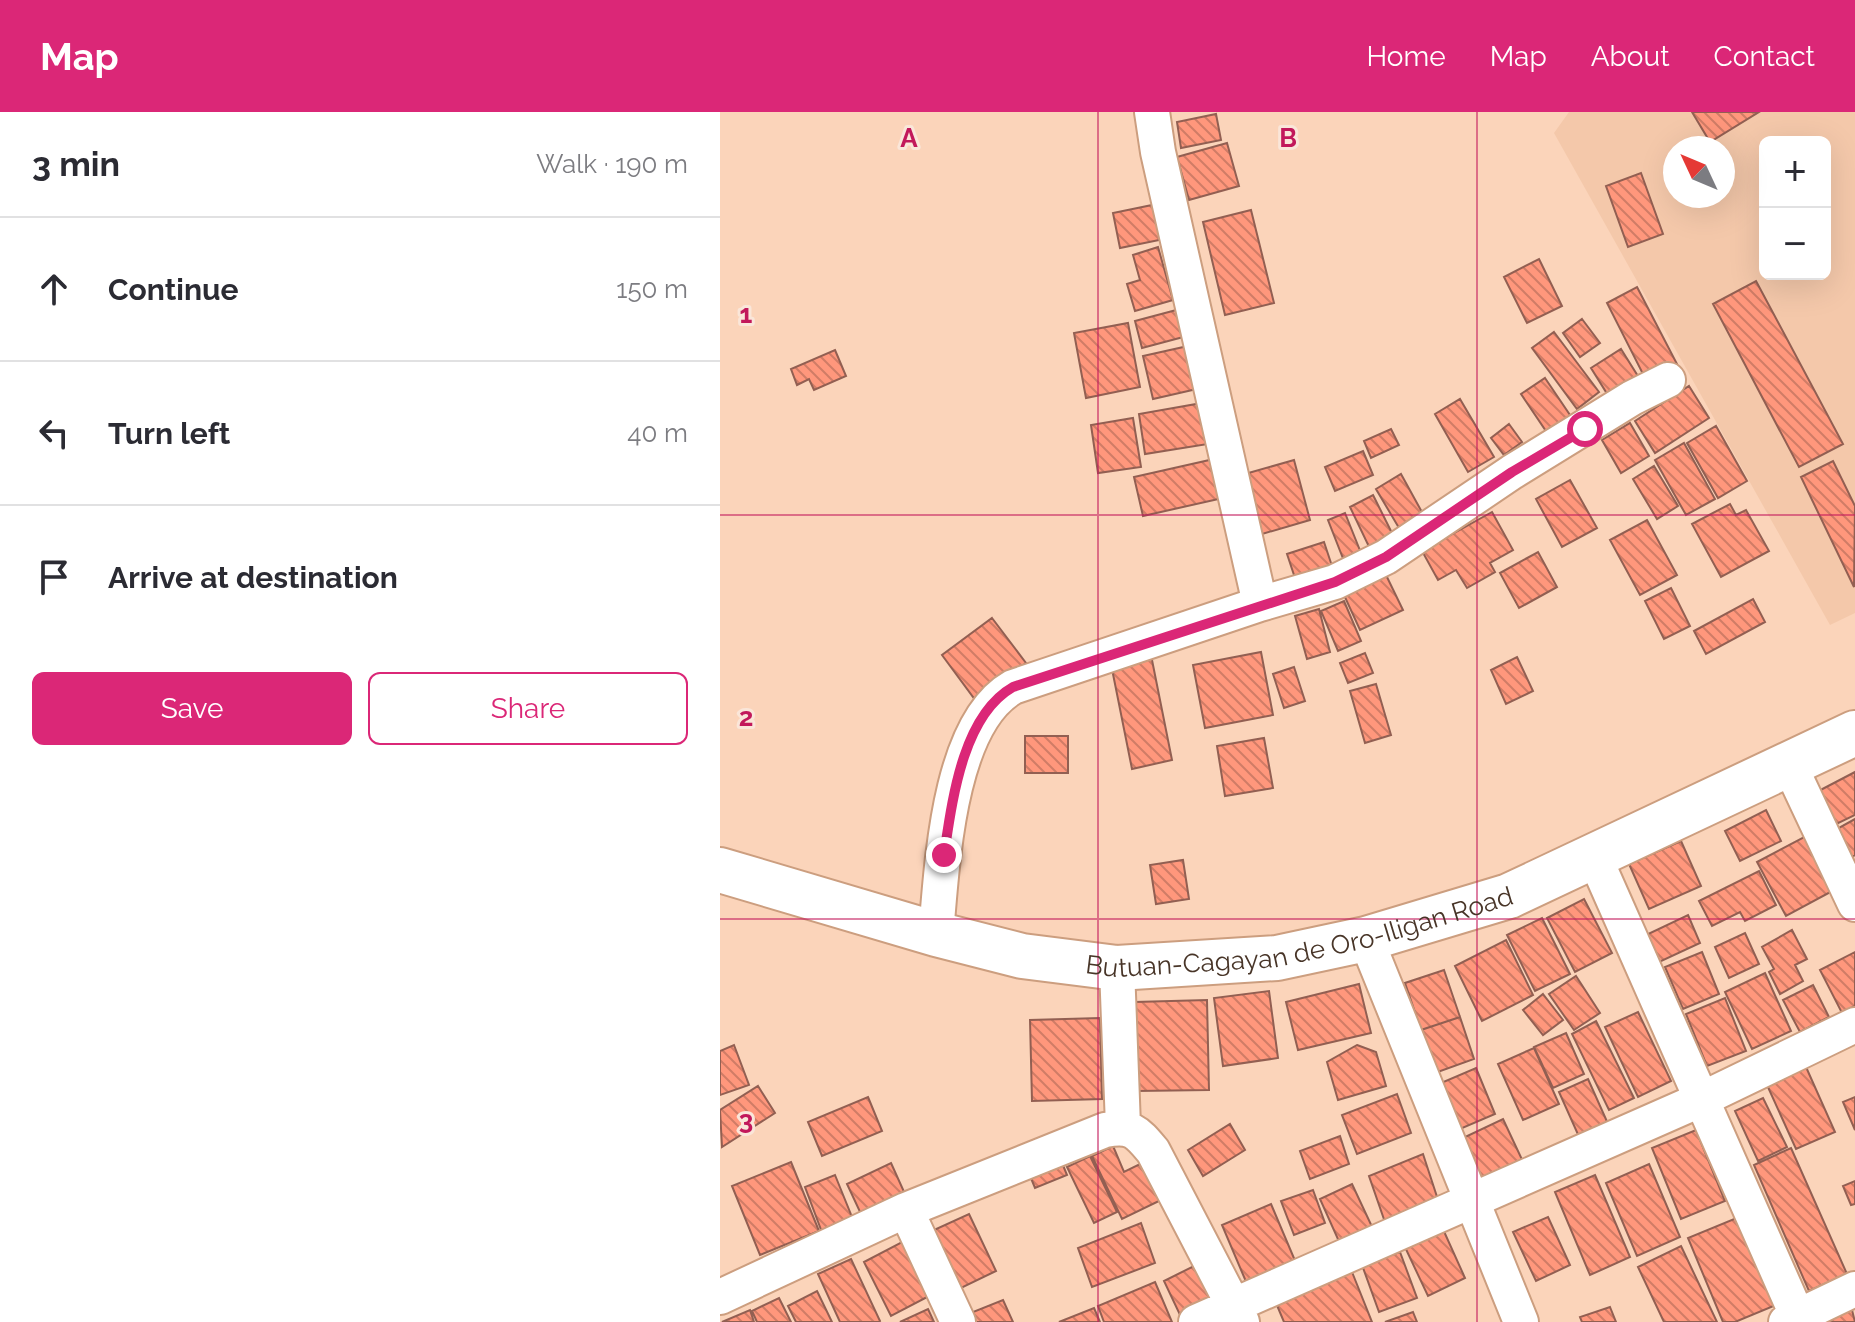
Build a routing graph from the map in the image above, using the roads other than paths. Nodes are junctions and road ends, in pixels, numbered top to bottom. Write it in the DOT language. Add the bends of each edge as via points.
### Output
graph roads {
  1 [pos="1152,112"];
  2 [pos="1668,380"];
  3 [pos="1260,604"];
  4 [pos="1855,733"];
  5 [pos="1789,764"];
  6 [pos="1594,856"];
  7 [pos="720,870"];
  8 [pos="1855,904"];
  9 [pos="936,934"];
  10 [pos="1366,939"];
  11 [pos="1117,968"];
  12 [pos="1855,1025"];
  13 [pos="1700,1100"];
  14 [pos="1123,1126"];
  15 [pos="1472,1200"];
  16 [pos="906,1210"];
  17 [pos="1855,1289"];
  18 [pos="720,1297"];
  19 [pos="1238,1313"];
  20 [pos="1795,1320"];
  21 [pos="958,1322"];
  22 [pos="1196,1322"];
  23 [pos="1521,1322"];
  1 -- 3 [label="street"];
  2 -- 3 [label="street" via="1512,472 1386,557 1335,582"];
  3 -- 9 [label="street" via="1002,693 979,721 951,804"];
  4 -- 5 [label="highway, Butuan-Cagayan de Oro-Iligan Road"];
  5 -- 6 [label="highway, Butuan-Cagayan de Oro-Iligan Road"];
  5 -- 8 [label="street"];
  6 -- 10 [label="highway, Butuan-Cagayan de Oro-Iligan Road" via="1509,896"];
  6 -- 13 [label="street"];
  7 -- 9 [label="highway, Butuan-Cagayan de Oro-Iligan Road"];
  9 -- 11 [label="highway, Butuan-Cagayan de Oro-Iligan Road" via="1022,956"];
  10 -- 11 [label="highway, Butuan-Cagayan de Oro-Iligan Road" via="1277,958"];
  10 -- 15 [label="street"];
  11 -- 14 [label="street"];
  12 -- 13 [label="street"];
  13 -- 15 [label="street"];
  13 -- 20 [label="street"];
  14 -- 16 [label="street"];
  14 -- 19 [label="street" via="1153,1151"];
  15 -- 19 [label="street"];
  15 -- 23 [label="street"];
  16 -- 18 [label="street"];
  16 -- 21 [label="street"];
  17 -- 20 [label="street"];
  19 -- 22 [label="street"];
}
